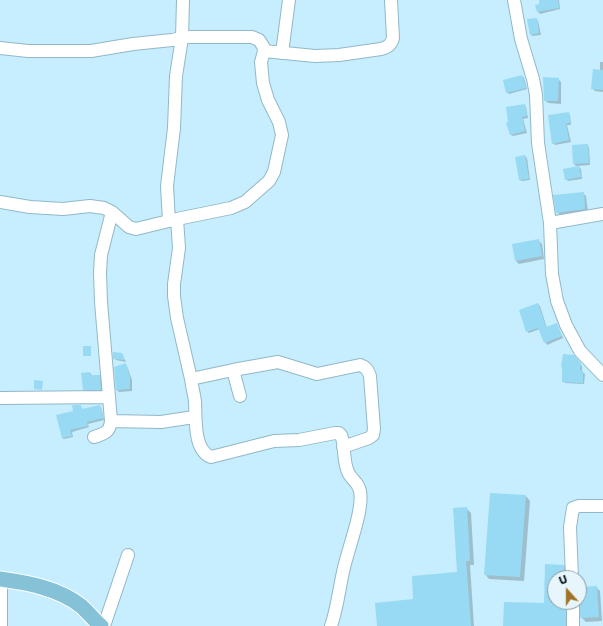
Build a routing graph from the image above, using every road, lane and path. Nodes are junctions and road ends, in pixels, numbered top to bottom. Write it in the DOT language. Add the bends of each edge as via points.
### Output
graph roads {
  1 [pos="183,0"];
  2 [pos="288,0"];
  3 [pos="391,0"];
  4 [pos="514,0"];
  5 [pos="182,38"];
  6 [pos="0,48"];
  7 [pos="264,51"];
  8 [pos="282,53"];
  9 [pos="0,202"];
  10 [pos="112,212"];
  11 [pos="603,214"];
  12 [pos="173,220"];
  13 [pos="550,223"];
  14 [pos="233,370"];
  15 [pos="603,374"];
  16 [pos="191,379"];
  17 [pos="240,396"];
  18 [pos="109,397"];
  19 [pos="0,398"];
  20 [pos="194,417"];
  21 [pos="111,422"];
  22 [pos="94,437"];
  23 [pos="343,446"];
  24 [pos="603,506"];
  25 [pos="128,555"];
  26 [pos="572,570"];
  27 [pos="1,579"];
  28 [pos="573,610"];
  29 [pos="1,626"];
  30 [pos="102,626"];
  31 [pos="332,626"];
  32 [pos="573,626"];
  1 -- 5 [label="street"];
  2 -- 8 [label="street"];
  3 -- 8 [label="street" via="393,38 388,47 339,55"];
  4 -- 13 [label="street" via="536,95 538,143"];
  5 -- 6 [label="street" via="91,51 28,51"];
  5 -- 7 [label="street" via="252,38 259,40"];
  5 -- 12 [label="street" via="176,76 174,128 168,177"];
  7 -- 8 [label="street"];
  7 -- 12 [label="street" via="261,62 263,83 282,135 272,176 246,202 231,208"];
  9 -- 10 [label="street" via="63,209 90,206"];
  10 -- 12 [label="street" via="132,229"];
  10 -- 18 [label="street" via="101,255 100,273"];
  11 -- 13 [label="street"];
  12 -- 16 [label="street" via="179,236 174,296"];
  13 -- 15 [label="street" via="552,274 557,301 580,351"];
  14 -- 16 [label="street"];
  14 -- 17 [label="street"];
  14 -- 23 [label="street" via="278,362 317,374 356,365 365,367 370,376 373,435"];
  16 -- 20 [label="street"];
  18 -- 19 [label="street"];
  18 -- 21 [label="street"];
  20 -- 21 [label="street" via="162,422"];
  20 -- 23 [label="street" via="201,446 211,457 274,441 299,440 335,433 341,435"];
  21 -- 22 [label="street" via="108,431"];
  23 -- 31 [label="street" via="349,474 357,482 360,492 361,507 343,571"];
  24 -- 26 [label="street" via="573,508 570,527"];
  25 -- 30 [label="street"];
  27 -- 29 [label="street"];
  27 -- 30 [label="main road" via="53,590 81,606"];
  28 -- 32 [label="street"];
}
